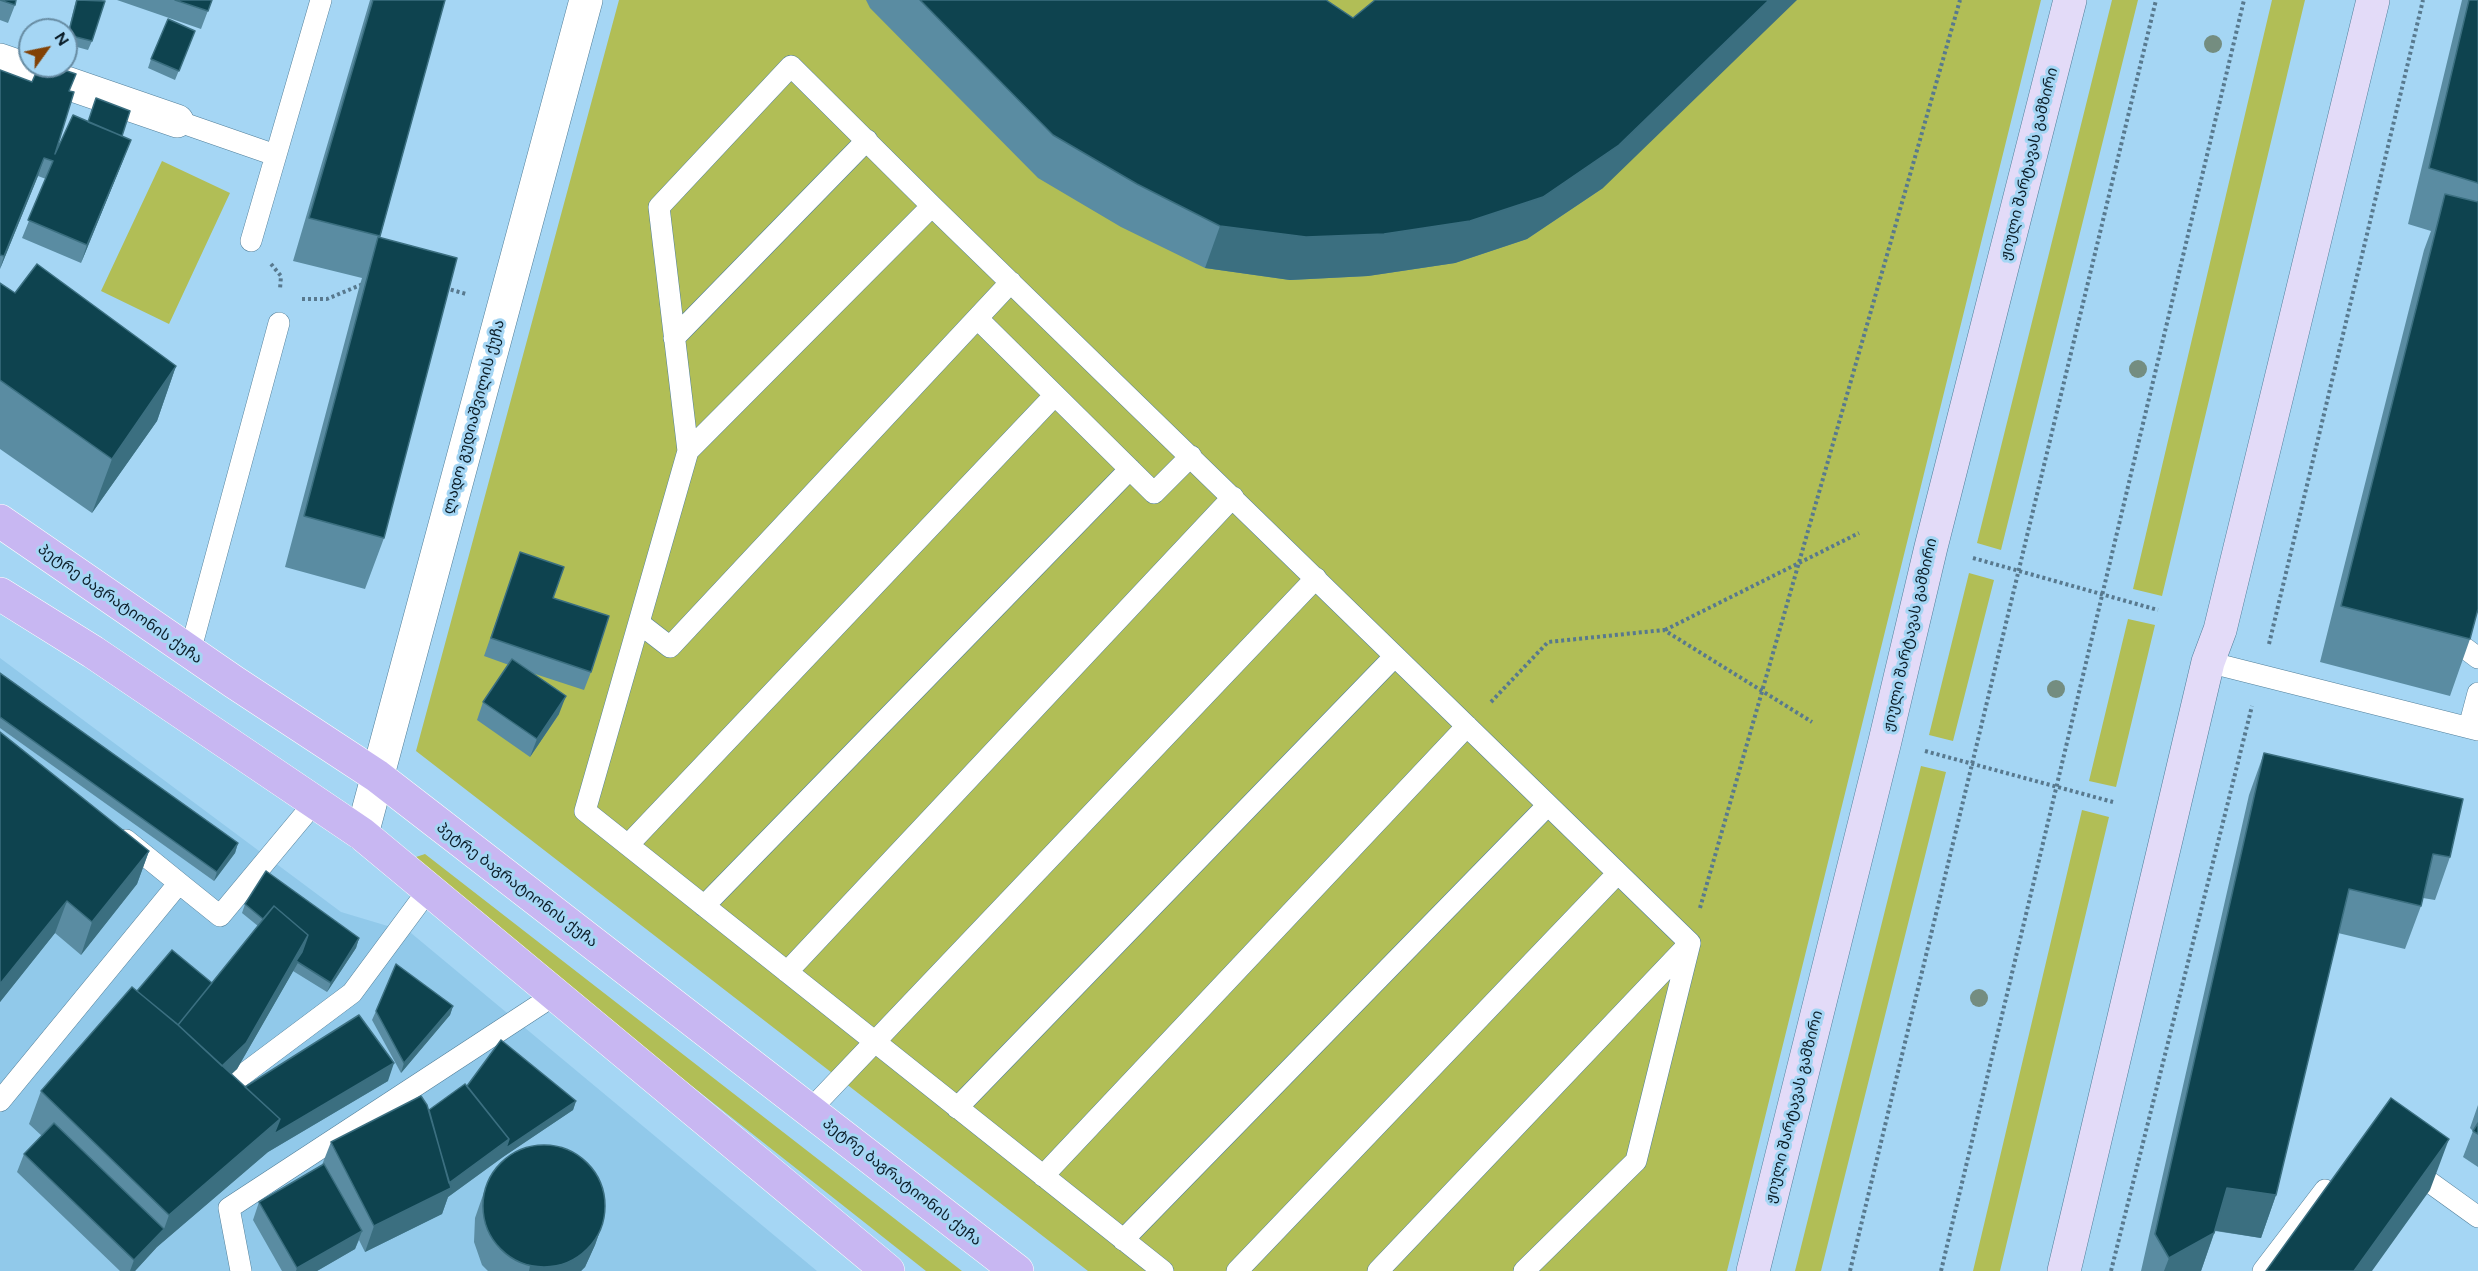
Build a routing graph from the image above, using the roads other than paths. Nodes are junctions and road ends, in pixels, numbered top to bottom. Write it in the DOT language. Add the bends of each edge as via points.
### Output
graph roads {
  1 [pos="321,0"];
  2 [pos="2070,0"];
  3 [pos="2373,0"];
  4 [pos="584,1"];
  5 [pos="0,60"];
  6 [pos="177,121"];
  7 [pos="867,141"];
  8 [pos="275,155"];
  9 [pos="932,206"];
  10 [pos="251,241"];
  11 [pos="1011,282"];
  12 [pos="978,319"];
  13 [pos="279,323"];
  14 [pos="674,338"];
  15 [pos="1055,395"];
  16 [pos="687,451"];
  17 [pos="1191,456"];
  18 [pos="1130,470"];
  19 [pos="1233,497"];
  20 [pos="0,521"];
  21 [pos="1316,578"];
  22 [pos="0,594"];
  23 [pos="639,623"];
  24 [pos="190,652"];
  25 [pos="1395,656"];
  26 [pos="2208,662"];
  27 [pos="2478,693"];
  28 [pos="1467,726"];
  29 [pos="2474,728"];
  30 [pos="377,777"];
  31 [pos="315,802"];
  32 [pos="1548,805"];
  33 [pos="108,826"];
  34 [pos="362,834"];
  35 [pos="628,845"];
  36 [pos="1618,873"];
  37 [pos="179,883"];
  38 [pos="429,890"];
  39 [pos="704,906"];
  40 [pos="1690,943"];
  41 [pos="787,972"];
  42 [pos="556,994"];
  43 [pos="874,1042"];
  44 [pos="225,1088"];
  45 [pos="0,1101"];
  46 [pos="957,1108"];
  47 [pos="810,1110"];
  48 [pos="2394,1157"];
  49 [pos="2339,1173"];
  50 [pos="1043,1176"];
  51 [pos="2478,1217"];
  52 [pos="1123,1240"];
  53 [pos="241,1271"];
  54 [pos="888,1271"];
  55 [pos="1017,1271"];
  56 [pos="1163,1271"];
  57 [pos="1236,1271"];
  58 [pos="1378,1271"];
  59 [pos="1524,1271"];
  60 [pos="1753,1271"];
  61 [pos="2064,1271"];
  62 [pos="2264,1271"];
  1 -- 8 [label="lane"];
  2 -- 60 [label="main road, ჟიული შარტავას გამზირი"];
  3 -- 26 [label="main road" via="2220,630"];
  4 -- 30 [label="street, ლადო გუდიაშვილის ქუჩა"];
  5 -- 6 [label="street"];
  6 -- 8 [label="lane"];
  7 -- 9 [label="lane"];
  7 -- 14 [label="lane"];
  7 -- 14 [label="lane" via="791,66 659,207"];
  8 -- 10 [label="lane"];
  9 -- 11 [label="lane"];
  9 -- 16 [label="lane"];
  11 -- 12 [label="lane"];
  11 -- 17 [label="lane"];
  12 -- 15 [label="lane"];
  12 -- 23 [label="lane" via="670,647"];
  13 -- 24 [label="lane"];
  14 -- 16 [label="lane"];
  15 -- 18 [label="lane"];
  15 -- 35 [label="lane"];
  16 -- 23 [label="lane"];
  17 -- 18 [label="lane" via="1154,493"];
  17 -- 19 [label="lane"];
  18 -- 39 [label="lane"];
  19 -- 21 [label="lane"];
  19 -- 41 [label="lane"];
  20 -- 24 [label="main road, პეტრე ბაგრატიონის ქუჩა"];
  21 -- 25 [label="lane"];
  21 -- 43 [label="lane"];
  22 -- 31 [label="main road"];
  23 -- 35 [label="lane" via="585,811"];
  24 -- 30 [label="main road, პეტრე ბაგრატიონის ქუჩა"];
  25 -- 28 [label="lane"];
  25 -- 46 [label="lane"];
  26 -- 29 [label="lane"];
  26 -- 61 [label="main road"];
  27 -- 29 [label="lane"];
  28 -- 32 [label="lane"];
  28 -- 50 [label="lane"];
  30 -- 34 [label="street, ლადო გუდიაშვილის ქუჩა"];
  30 -- 47 [label="main road, პეტრე ბაგრატიონის ქუჩა"];
  31 -- 34 [label="main road"];
  31 -- 37 [label="lane" via="220,916"];
  32 -- 36 [label="lane"];
  32 -- 52 [label="lane"];
  33 -- 37 [label="lane"];
  34 -- 38 [label="main road"];
  35 -- 39 [label="lane"];
  36 -- 40 [label="lane"];
  36 -- 57 [label="lane"];
  37 -- 45 [label="lane"];
  38 -- 42 [label="main road"];
  38 -- 44 [label="lane" via="352,993"];
  39 -- 41 [label="lane"];
  40 -- 58 [label="lane"];
  40 -- 59 [label="lane" via="1636,1161"];
  41 -- 43 [label="lane"];
  42 -- 53 [label="lane" via="229,1209"];
  42 -- 54 [label="main road"];
  43 -- 46 [label="lane"];
  43 -- 47 [label="lane"];
  46 -- 50 [label="lane"];
  47 -- 55 [label="main road, პეტრე ბაგრატიონის ქუჩა"];
  48 -- 51 [label="lane"];
  49 -- 62 [label="lane"];
  50 -- 52 [label="lane"];
  52 -- 56 [label="lane"];
}
